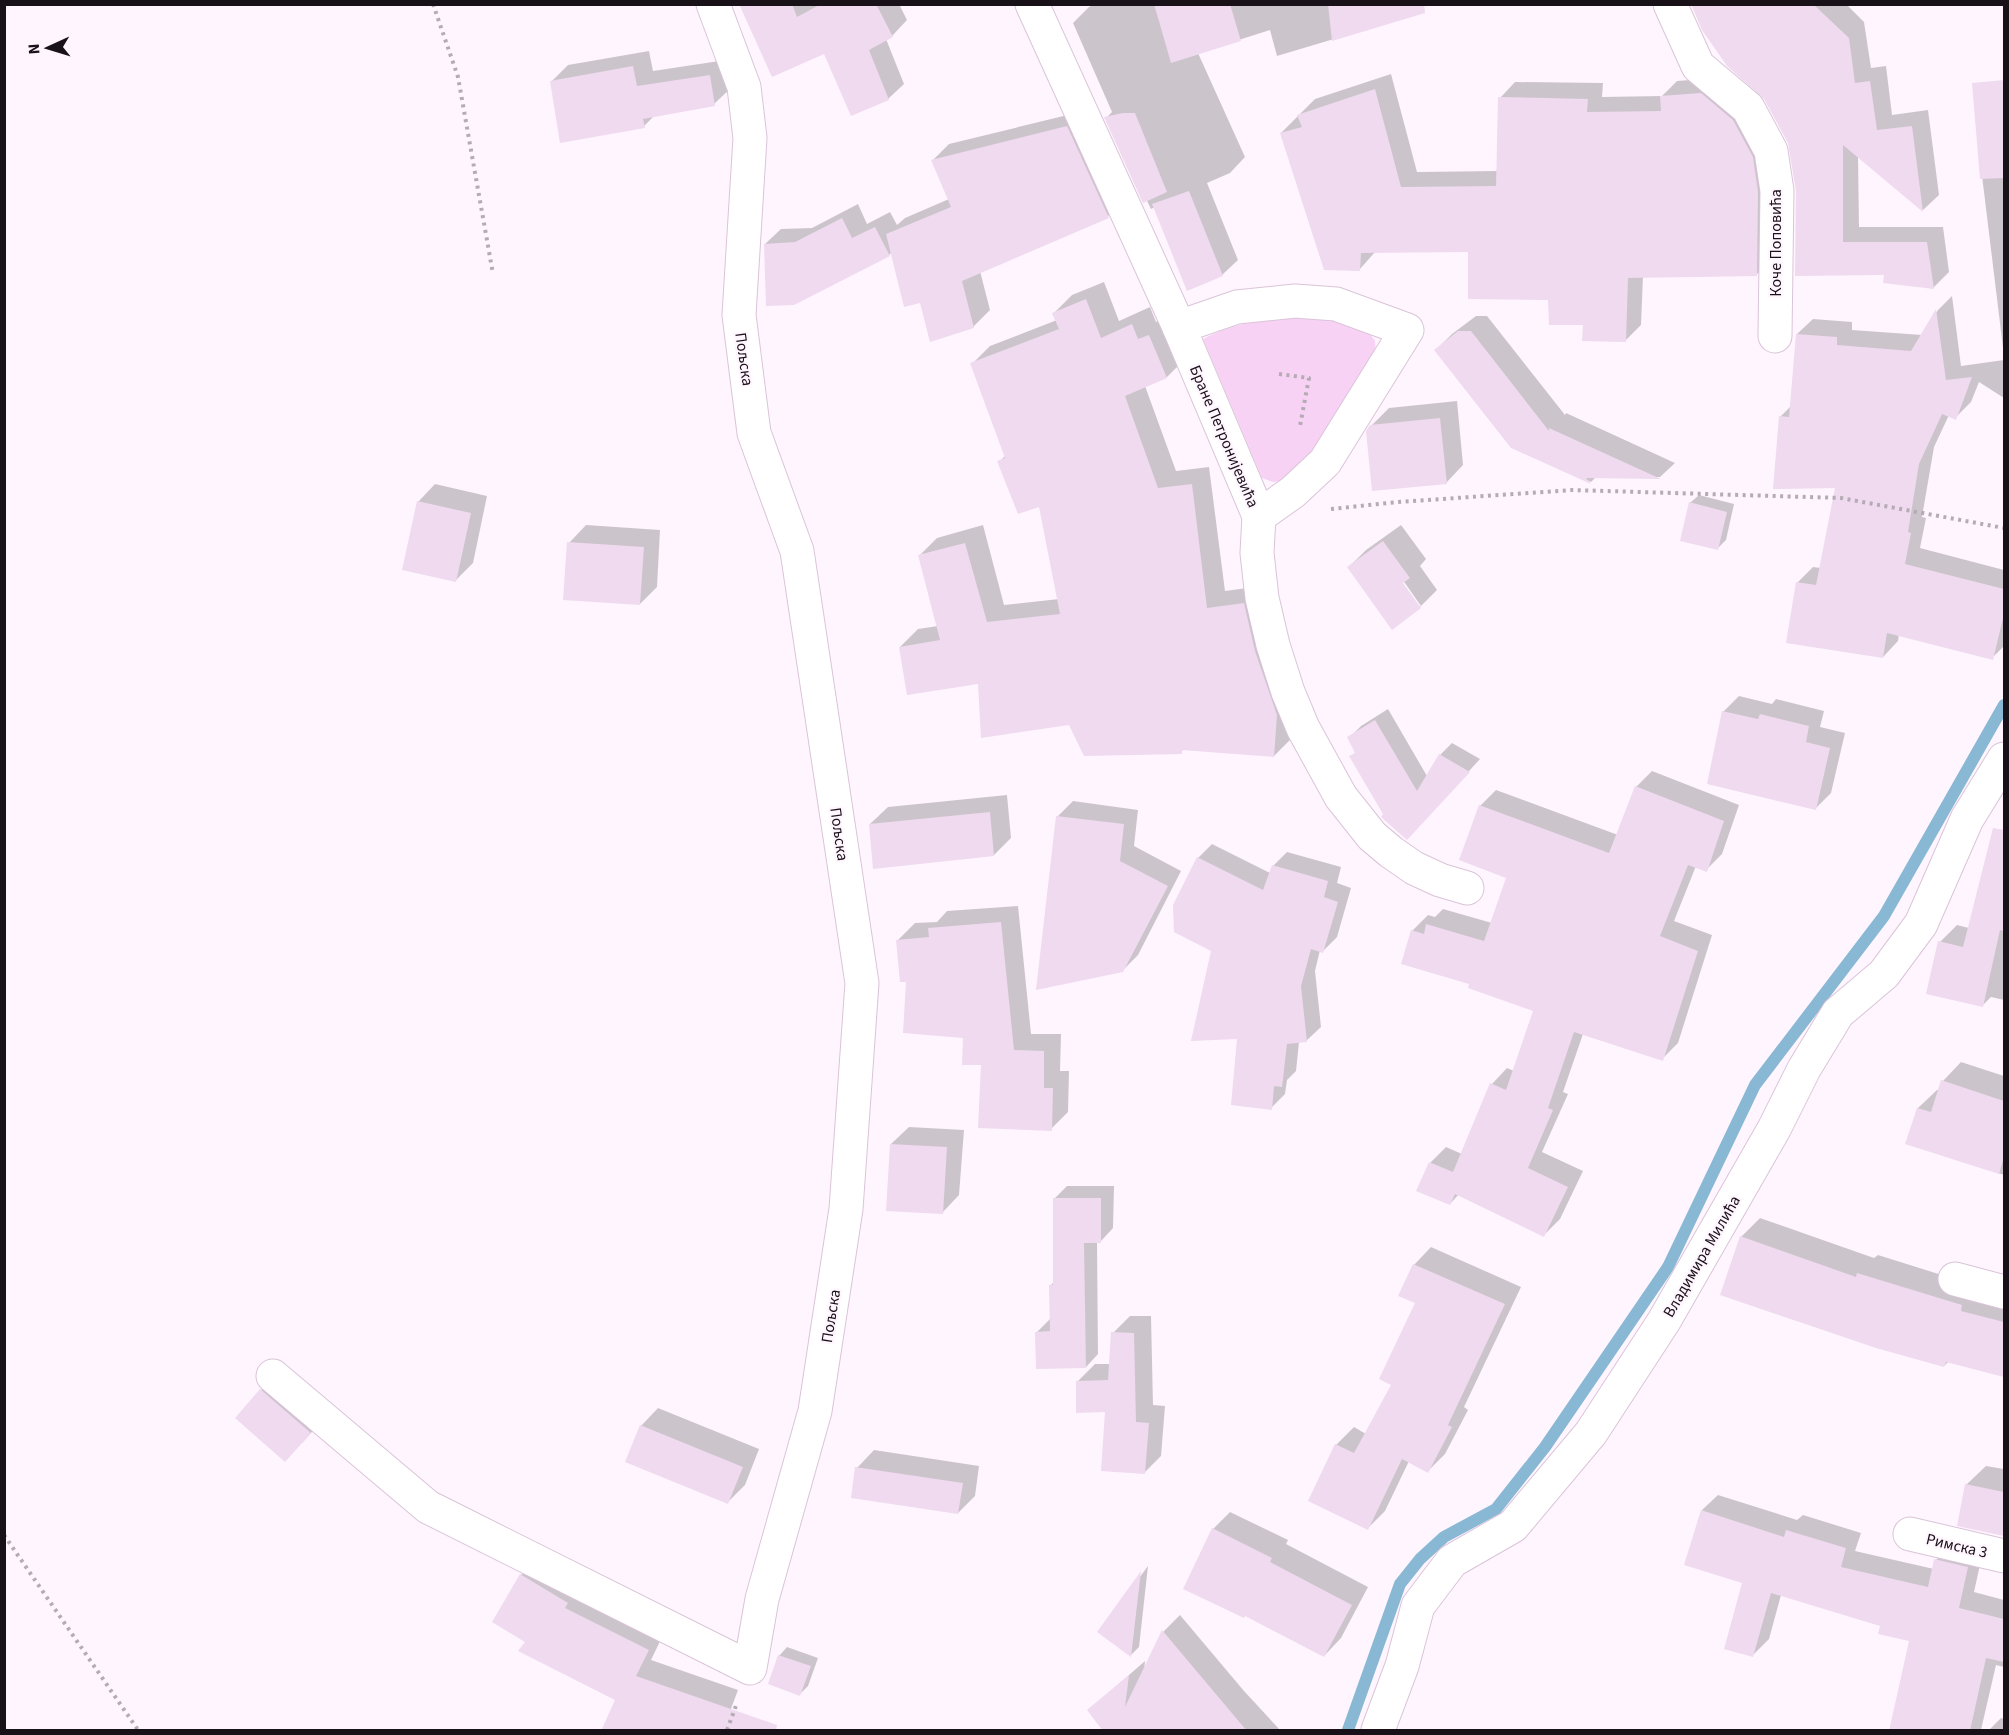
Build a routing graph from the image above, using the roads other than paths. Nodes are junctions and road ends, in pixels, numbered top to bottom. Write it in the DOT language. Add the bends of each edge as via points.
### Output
graph roads {
  1 [pos="713,4"];
  2 [pos="1032,4"];
  3 [pos="1670,4"];
  4 [pos="1179,327"];
  5 [pos="1775,336"];
  6 [pos="1259,516"];
  7 [pos="2004,759"];
  8 [pos="1467,888"];
  9 [pos="1955,1279"];
  10 [pos="2004,1292"];
  11 [pos="273,1376"];
  12 [pos="1910,1534"];
  13 [pos="2004,1556"];
  14 [pos="1378,1731"];
  1 -- 11 [label="street, Пољска" via="744,87 750,138 739,315 754,433 797,551 862,983 846,1209 815,1411 762,1599 750,1668 428,1507"];
  2 -- 4 [label="street, Бране Петронијевића"];
  3 -- 5 [label="street, Коче Поповића" via="1698,66 1748,108 1771,152 1777,191"];
  4 -- 6 [label="street, Бране Петронијевића"];
  4 -- 6 [label="street" via="1237,307 1295,301 1336,304 1407,330 1325,462"];
  6 -- 8 [label="street, Бране Петронијевића" via="1257,553 1273,645 1288,692 1321,763 1355,817 1372,836 1414,868"];
  7 -- 14 [label="street, Владимира Милића" via="1966,819 1922,924 1884,974 1838,1013 1664,1321 1591,1433 1513,1526 1452,1561 1418,1606 1402,1666"];
  9 -- 10 [label="street"];
  12 -- 13 [label="street, Римска 3"];
}
